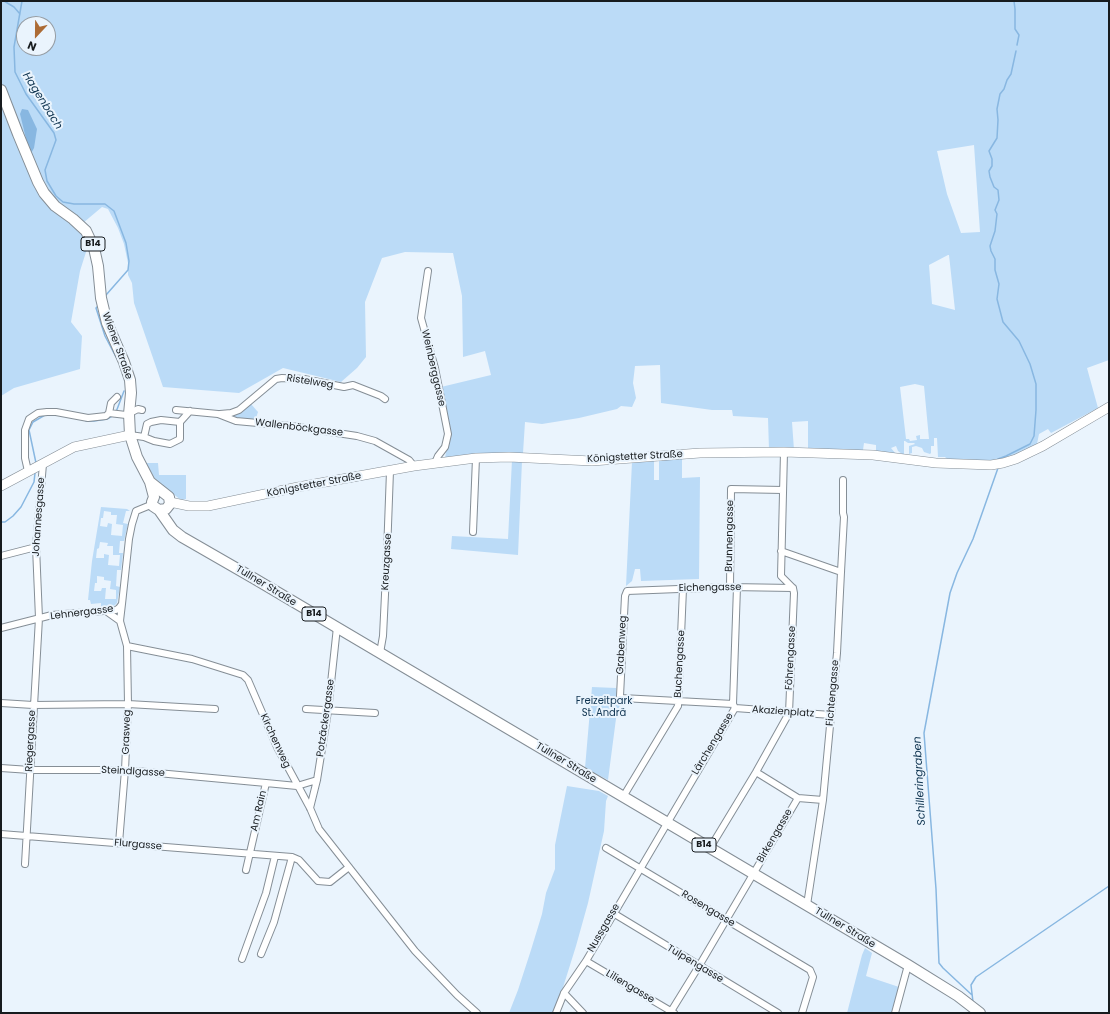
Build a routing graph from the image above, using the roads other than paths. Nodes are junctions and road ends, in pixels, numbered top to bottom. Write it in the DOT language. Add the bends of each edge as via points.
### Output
graph roads {
  1 [pos="1,90"];
  2 [pos="428,271"];
  3 [pos="117,397"];
  4 [pos="385,399"];
  5 [pos="1109,407"];
  6 [pos="142,410"];
  7 [pos="176,410"];
  8 [pos="190,411"];
  9 [pos="117,414"];
  10 [pos="218,414"];
  11 [pos="180,422"];
  12 [pos="130,435"];
  13 [pos="144,436"];
  14 [pos="784,452"];
  15 [pos="476,458"];
  16 [pos="435,463"];
  17 [pos="41,465"];
  18 [pos="414,466"];
  19 [pos="28,471"];
  20 [pos="390,471"];
  21 [pos="843,480"];
  22 [pos="1,486"];
  23 [pos="783,490"];
  24 [pos="161,502"];
  25 [pos="473,532"];
  26 [pos="36,547"];
  27 [pos="782,551"];
  28 [pos="1,556"];
  29 [pos="841,572"];
  30 [pos="730,587"];
  31 [pos="737,587"];
  32 [pos="793,588"];
  33 [pos="683,589"];
  34 [pos="627,591"];
  35 [pos="122,604"];
  36 [pos="106,611"];
  37 [pos="39,618"];
  38 [pos="120,621"];
  39 [pos="337,627"];
  40 [pos="1,628"];
  41 [pos="127,646"];
  42 [pos="380,653"];
  43 [pos="622,698"];
  44 [pos="678,701"];
  45 [pos="1,703"];
  46 [pos="128,704"];
  47 [pos="33,705"];
  48 [pos="734,706"];
  49 [pos="214,709"];
  50 [pos="306,709"];
  51 [pos="328,711"];
  52 [pos="375,713"];
  53 [pos="789,713"];
  54 [pos="831,715"];
  55 [pos="1,768"];
  56 [pos="30,770"];
  57 [pos="125,770"];
  58 [pos="756,772"];
  59 [pos="317,780"];
  60 [pos="266,783"];
  61 [pos="297,786"];
  62 [pos="624,797"];
  63 [pos="798,798"];
  64 [pos="823,800"];
  65 [pos="310,808"];
  66 [pos="667,822"];
  67 [pos="1,834"];
  68 [pos="27,836"];
  69 [pos="119,843"];
  70 [pos="654,844"];
  71 [pos="606,848"];
  72 [pos="710,848"];
  73 [pos="249,853"];
  74 [pos="275,856"];
  75 [pos="292,857"];
  76 [pos="25,864"];
  77 [pos="349,867"];
  78 [pos="639,868"];
  79 [pos="246,870"];
  80 [pos="753,874"];
  81 [pos="807,905"];
  82 [pos="613,913"];
  83 [pos="726,920"];
  84 [pos="261,954"];
  85 [pos="242,959"];
  86 [pos="586,961"];
  87 [pos="908,965"];
  88 [pos="699,966"];
  89 [pos="564,993"];
  90 [pos="477,1013"];
  91 [pos="556,1013"];
  92 [pos="583,1013"];
  93 [pos="671,1013"];
  94 [pos="778,1013"];
  95 [pos="802,1013"];
  96 [pos="895,1013"];
  97 [pos="980,1013"];
  1 -- 9 [label="main road, Wiener Straße / B14" via="38,182 50,201 79,224 91,239 107,323 130,380 131,393"];
  2 -- 16 [label="street, Weinberggasse" via="421,318 435,368 448,434 445,447"];
  3 -- 9 [label="street" via="111,403"];
  4 -- 10 [label="street, Ristelweg" via="353,384 344,387 304,379 282,378 276,379 239,410"];
  5 -- 14 [label="main road, Königstetter Straße" via="1027,454 991,465 936,463 873,455"];
  6 -- 9 [label="street"];
  7 -- 8 [label="street, Wallenböckgasse"];
  8 -- 10 [label="street, Wallenböckgasse"];
  8 -- 11 [label="street"];
  9 -- 12 [label="main road, Wiener Straße / B14"];
  9 -- 19 [label="street" via="96,418 56,412 33,415 25,430 25,458"];
  10 -- 18 [label="street, Wallenböckgasse" via="236,421 332,432 375,440 409,460"];
  11 -- 13 [label="street" via="151,422 147,424"];
  11 -- 13 [label="street" via="180,439 170,444"];
  12 -- 13 [label="street"];
  12 -- 17 [label="main road" via="74,447"];
  12 -- 24 [label="main road, B14" via="137,457"];
  14 -- 15 [label="main road, Königstetter Straße" via="700,453 592,461"];
  14 -- 23 [label="street"];
  15 -- 16 [label="main road, Königstetter Straße"];
  15 -- 25 [label="street"];
  16 -- 18 [label="main road, Königstetter Straße"];
  17 -- 19 [label="main road"];
  17 -- 26 [label="street, Johannesgasse"];
  18 -- 20 [label="main road, Königstetter Straße"];
  19 -- 22 [label="main road"];
  20 -- 24 [label="main road, Königstetter Straße" via="208,506"];
  20 -- 42 [label="street, Kreuzgasse" via="383,636"];
  21 -- 29 [label="street, Fichtengasse"];
  23 -- 27 [label="street"];
  23 -- 30 [label="street, Brunnengasse" via="731,489"];
  24 -- 35 [label="street, Lehnergasse" via="136,510 129,539"];
  24 -- 39 [label="main road, Tullner Straße / B14" via="169,524 182,537"];
  26 -- 28 [label="street"];
  26 -- 37 [label="street, Johannesgasse"];
  27 -- 29 [label="street"];
  27 -- 32 [label="street" via="781,576"];
  29 -- 54 [label="street, Fichtengasse"];
  30 -- 31 [label="street, Eichengasse"];
  30 -- 33 [label="street, Eichengasse"];
  31 -- 32 [label="street, Eichengasse"];
  31 -- 48 [label="street, Lärchengasse"];
  32 -- 53 [label="street, Föhrengasse"];
  33 -- 34 [label="street, Eichengasse"];
  33 -- 44 [label="street, Buchengasse"];
  34 -- 43 [label="street, Grabenweg" via="620,696"];
  35 -- 36 [label="street, Lehnergasse" via="116,610"];
  35 -- 38 [label="street, Grasweg"];
  36 -- 37 [label="street, Lehnergasse"];
  36 -- 38 [label="street"];
  37 -- 40 [label="street, Lehnergasse"];
  37 -- 47 [label="street, Riegergasse"];
  38 -- 41 [label="street, Grasweg"];
  39 -- 42 [label="main road, Tullner Straße / B14"];
  39 -- 51 [label="street, Potzäckergasse"];
  41 -- 46 [label="street, Grasweg"];
  41 -- 61 [label="street, Kirchenweg" via="192,659 243,675 248,680"];
  42 -- 62 [label="main road, Tullner Straße / B14"];
  43 -- 44 [label="street, Akazienplatz"];
  44 -- 48 [label="street, Akazienplatz"];
  44 -- 62 [label="street, Buchengasse" via="678,706"];
  45 -- 47 [label="street"];
  46 -- 47 [label="street"];
  46 -- 49 [label="street"];
  46 -- 57 [label="street, Grasweg"];
  47 -- 56 [label="street, Riegergasse"];
  48 -- 53 [label="street, Akazienplatz"];
  48 -- 66 [label="street, Lärchengasse"];
  50 -- 51 [label="street"];
  51 -- 52 [label="street"];
  51 -- 59 [label="street, Potzäckergasse"];
  53 -- 54 [label="street, Akazienplatz"];
  53 -- 58 [label="street, Föhrengasse"];
  54 -- 64 [label="street, Fichtengasse"];
  55 -- 56 [label="street, Steindlgasse"];
  56 -- 57 [label="street, Steindlgasse"];
  56 -- 68 [label="street, Riegergasse"];
  57 -- 60 [label="street, Steindlgasse"];
  57 -- 69 [label="street, Grasweg"];
  58 -- 63 [label="street"];
  58 -- 72 [label="street, Föhrengasse"];
  59 -- 61 [label="street"];
  59 -- 65 [label="street, Potzäckergasse"];
  60 -- 61 [label="street, Am Rain"];
  60 -- 73 [label="street, Am Rain"];
  61 -- 65 [label="street, Kirchenweg"];
  62 -- 66 [label="main road, Tullner Straße / B14"];
  63 -- 64 [label="street"];
  63 -- 80 [label="street, Birkengasse"];
  64 -- 81 [label="street, Fichtengasse"];
  65 -- 77 [label="street, Kirchenweg" via="319,829"];
  66 -- 70 [label="street, Lärchengasse"];
  66 -- 72 [label="main road, Tullner Straße / B14"];
  67 -- 68 [label="street, Flurgasse"];
  68 -- 69 [label="street, Flurgasse"];
  68 -- 76 [label="street, Riegergasse"];
  69 -- 73 [label="street, Flurgasse"];
  70 -- 78 [label="street, Nussgasse"];
  71 -- 78 [label="street, Rosengasse"];
  72 -- 80 [label="main road, Tullner Straße / B14"];
  73 -- 74 [label="street, Flurgasse"];
  73 -- 79 [label="street, Am Rain"];
  74 -- 75 [label="street, Flurgasse"];
  74 -- 85 [label="street" via="266,893"];
  75 -- 77 [label="street" via="299,860 318,881 330,882"];
  75 -- 84 [label="street" via="274,922"];
  77 -- 90 [label="street, Kirchenweg" via="415,952"];
  78 -- 82 [label="street, Nussgasse"];
  78 -- 83 [label="street, Rosengasse"];
  80 -- 81 [label="main road, Tullner Straße / B14"];
  80 -- 83 [label="street, Birkengasse"];
  81 -- 87 [label="main road, Tullner Straße / B14"];
  82 -- 86 [label="street, Nussgasse"];
  82 -- 88 [label="street, Tulpengasse"];
  83 -- 88 [label="street, Birkengasse"];
  83 -- 95 [label="street, Rosengasse" via="810,970 813,977"];
  86 -- 89 [label="street, Nussgasse"];
  86 -- 93 [label="street, Liliengasse"];
  87 -- 96 [label="street"];
  87 -- 97 [label="main road, Tullner Straße / B14"];
  88 -- 93 [label="street, Birkengasse"];
  88 -- 94 [label="street, Tulpengasse"];
  89 -- 91 [label="street, Nussgasse"];
  89 -- 92 [label="street"];
}
